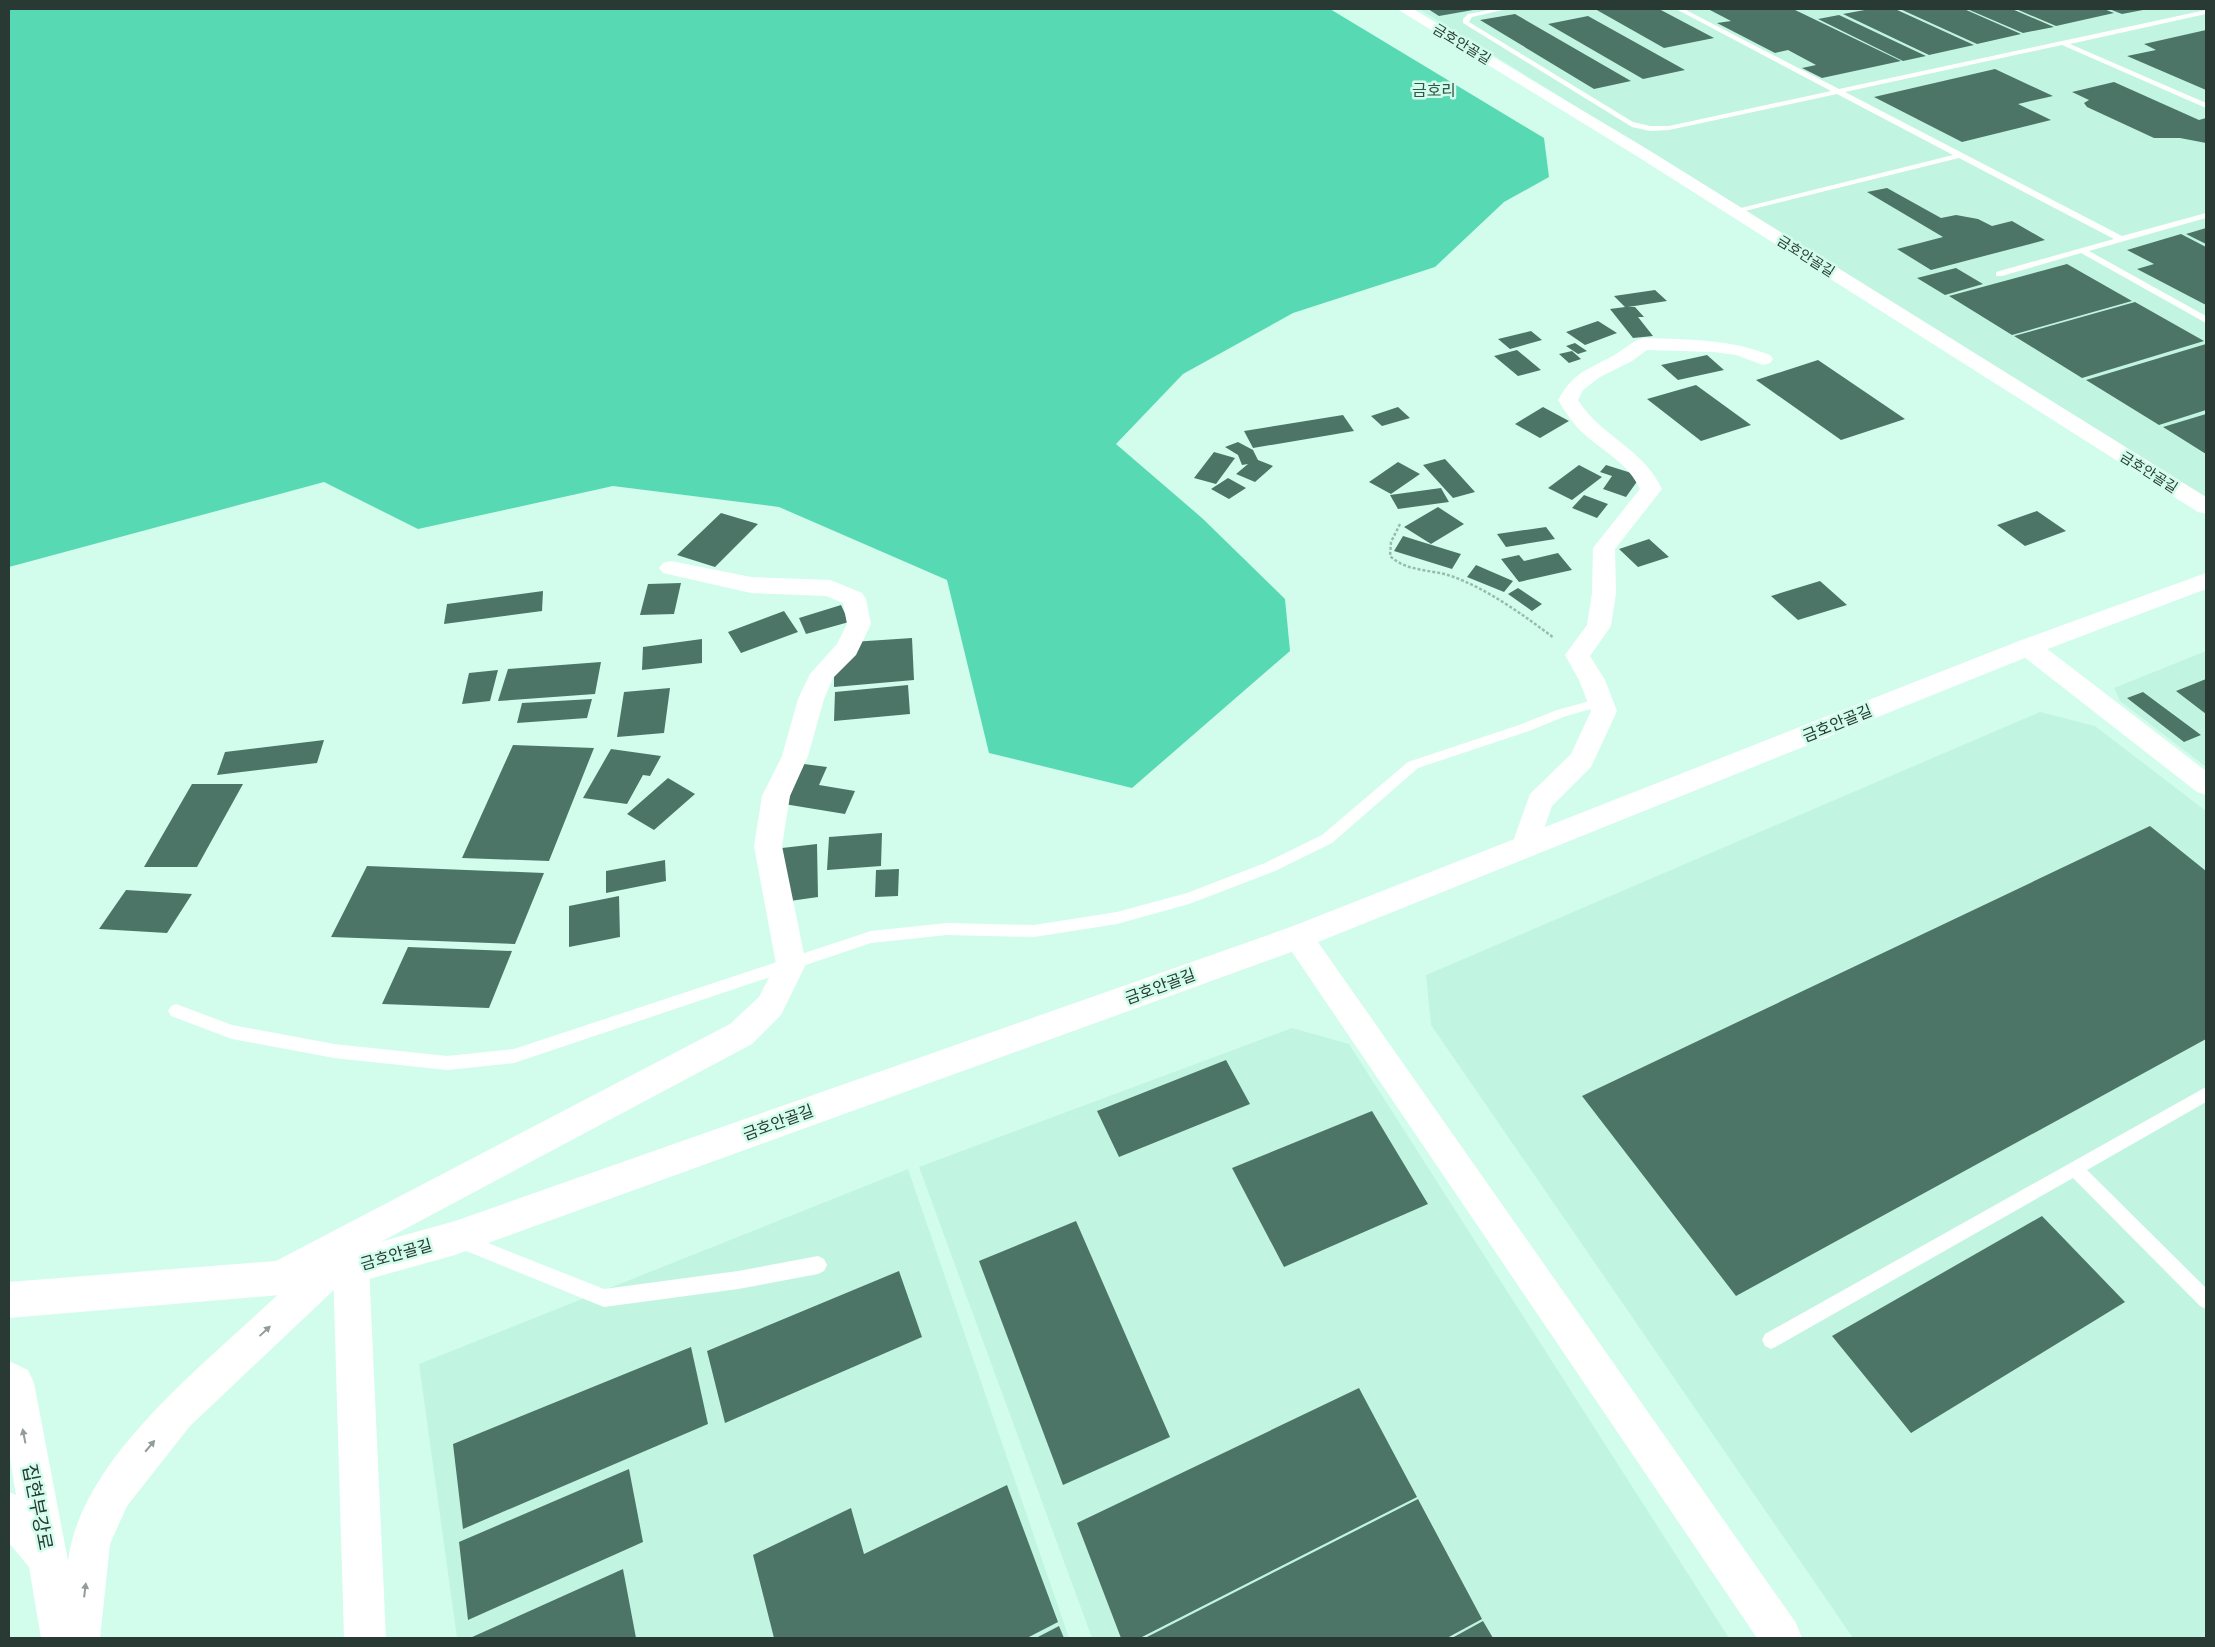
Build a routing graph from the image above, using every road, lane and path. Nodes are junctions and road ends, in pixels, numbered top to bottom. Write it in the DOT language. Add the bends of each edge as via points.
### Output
graph roads {
  1 [pos="1404,9"];
  2 [pos="1504,9"];
  3 [pos="1679,9"];
  4 [pos="2206,12"];
  5 [pos="2065,44"];
  6 [pos="1839,92"];
  7 [pos="2206,106"];
  8 [pos="1961,156"];
  9 [pos="1736,212"];
  10 [pos="2206,215"];
  11 [pos="2121,239"];
  12 [pos="2082,250"];
  13 [pos="1999,274"];
  14 [pos="2206,320"];
  15 [pos="1763,359"];
  16 [pos="2206,507"];
  17 [pos="1400,524"];
  18 [pos="671,568"];
  19 [pos="2206,581"];
  20 [pos="2028,648"];
  21 [pos="1577,655"];
  22 [pos="1600,702"];
  23 [pos="2206,785"];
  24 [pos="1525,847"];
  25 [pos="1298,937"];
  26 [pos="791,964"];
  27 [pos="176,1011"];
  28 [pos="2206,1094"];
  29 [pos="2074,1168"];
  30 [pos="455,1238"];
  31 [pos="818,1266"];
  32 [pos="338,1270"];
  33 [pos="281,1277"];
  34 [pos="9,1300"];
  35 [pos="2206,1300"];
  36 [pos="1771,1340"];
  37 [pos="9,1379"];
  38 [pos="9,1512"];
  39 [pos="48,1559"];
  40 [pos="62,1638"];
  41 [pos="79,1638"];
  42 [pos="364,1638"];
  43 [pos="1782,1638"];
  1 -- 9 [label="street, 금호안골길"];
  2 -- 6 [label="lane" via="1470,15 1466,22 1630,124 1642,128 1669,128"];
  3 -- 6 [label="lane"];
  4 -- 5 [label="lane"];
  5 -- 6 [label="lane"];
  5 -- 7 [label="lane"];
  6 -- 8 [label="lane"];
  8 -- 9 [label="lane"];
  8 -- 11 [label="lane"];
  9 -- 16 [label="street, 금호안골길"];
  10 -- 11 [label="lane"];
  11 -- 12 [label="lane"];
  12 -- 13 [label="lane"];
  12 -- 14 [label="lane"];
  15 -- 21 [label="street" via="1740,350 1714,346 1643,344 1575,387 1568,400 1585,424 1620,450 1646,476 1651,489 1604,548 1604,593 1599,626"];
  17 -- 21 [label="path" via="1391,542 1390,556 1400,566 1451,576 1480,590 1533,622"];
  18 -- 26 [label="street" via="751,585 830,588 854,599 859,624 847,649 822,674 811,699 795,756 776,796 768,846"];
  19 -- 20 [label="street, 금호안골길"];
  20 -- 23 [label="street"];
  20 -- 24 [label="street, 금호안골길"];
  21 -- 22 [label="street"];
  22 -- 24 [label="street" via="1604,711 1582,760 1540,801"];
  22 -- 26 [label="lane" via="1413,765 1327,839 1270,867 1189,898 1117,918 1034,931 947,929 871,937"];
  24 -- 25 [label="street, 금호안골길"];
  25 -- 30 [label="street, 금호안골길"];
  25 -- 43 [label="street"];
  26 -- 27 [label="lane" via="514,1056 447,1063 334,1051 232,1032"];
  26 -- 33 [label="street" via="770,1006 741,1034"];
  28 -- 29 [label="lane"];
  29 -- 35 [label="lane"];
  29 -- 36 [label="lane"];
  30 -- 31 [label="lane" via="604,1298"];
  30 -- 32 [label="street, 금호안골길"];
  32 -- 33 [label="street, 금호안골길"];
  41 -- 32 [label="street, one-way" via="90,1542 113,1492 177,1414"];
  32 -- 42 [label="street"];
  33 -- 34 [label="street, 금호안골길"];
  39 -- 37 [label="street, 집현부강로, one-way" via="14,1383"];
  38 -- 39 [label="street"];
  39 -- 40 [label="street, 집현부강로"];
}
